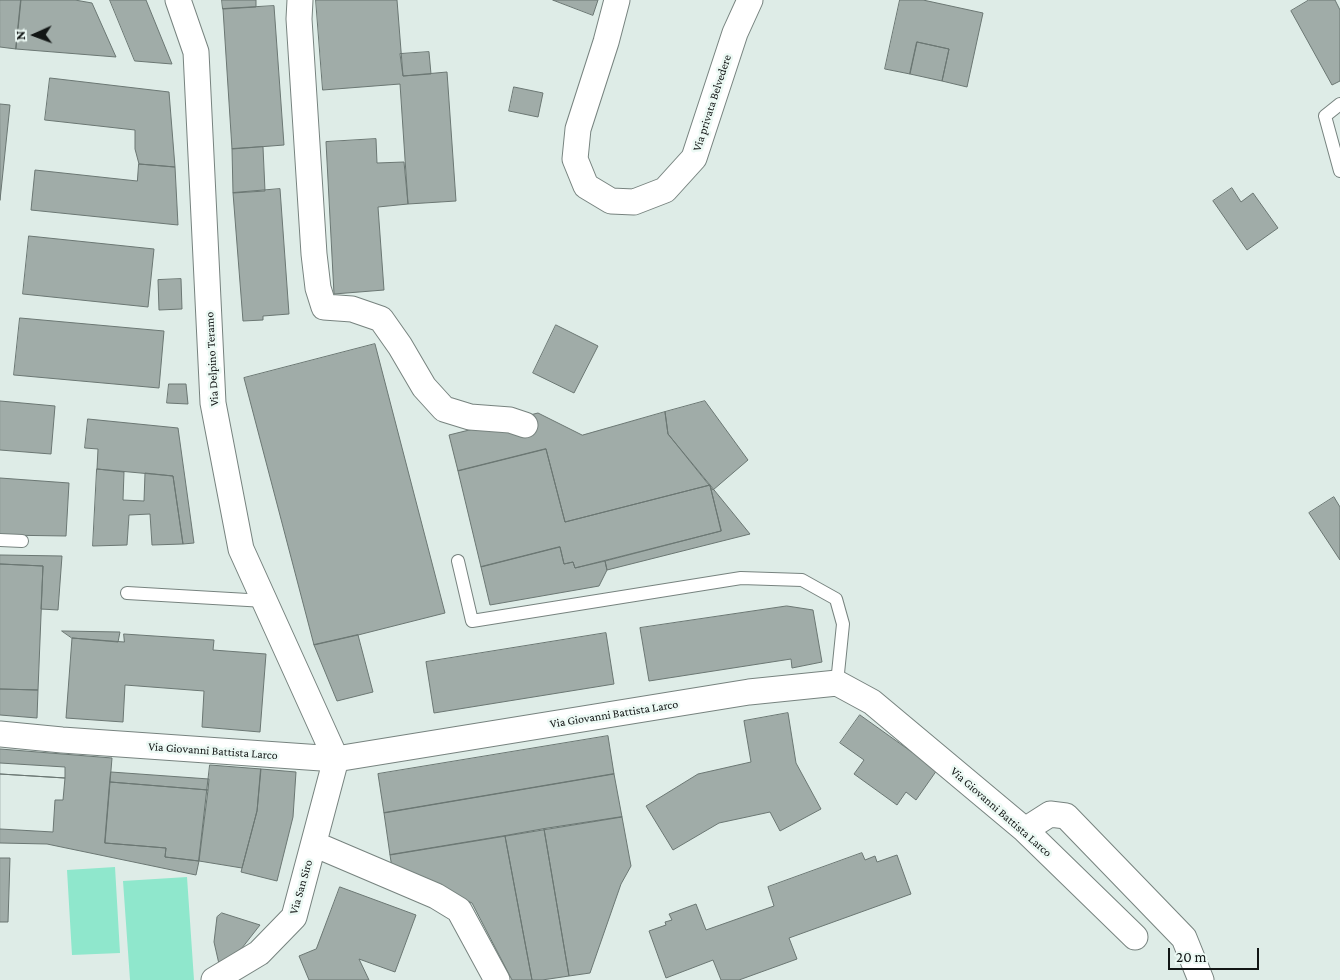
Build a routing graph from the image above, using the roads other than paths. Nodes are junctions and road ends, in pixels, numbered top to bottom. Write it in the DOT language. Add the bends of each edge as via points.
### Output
graph roads {
  1 [pos="178,0"];
  2 [pos="300,0"];
  3 [pos="617,0"];
  4 [pos="750,0"];
  5 [pos="1340,104"];
  6 [pos="1340,171"];
  7 [pos="525,425"];
  8 [pos="0,540"];
  9 [pos="22,541"];
  10 [pos="458,561"];
  11 [pos="127,593"];
  12 [pos="265,600"];
  13 [pos="837,683"];
  14 [pos="0,734"];
  15 [pos="336,759"];
  16 [pos="1025,830"];
  17 [pos="314,844"];
  18 [pos="1136,937"];
  19 [pos="214,980"];
  20 [pos="497,980"];
  21 [pos="1201,980"];
  1 -- 12 [label="street, Via Delpino Teramo" via="196,52 213,403 241,549"];
  2 -- 7 [label="street" via="314,254 324,307 352,309 381,319 424,387 444,409 470,417 510,420"];
  3 -- 4 [label="street, Via privata Belvedere" via="578,129 575,159 586,186 611,201 634,202 665,190 694,158 735,33"];
  5 -- 6 [label="lane" via="1325,116"];
  8 -- 9 [label="lane"];
  10 -- 13 [label="lane" via="472,621 742,578 802,580 836,599 843,624"];
  11 -- 12 [label="lane"];
  12 -- 15 [label="street, Via Delpino Teramo"];
  13 -- 15 [label="street, Via Giovanni Battista Larco" via="749,692"];
  13 -- 16 [label="street, Via Giovanni Battista Larco" via="872,702"];
  14 -- 15 [label="street, Via Giovanni Battista Larco"];
  15 -- 17 [label="street, Via San Siro"];
  16 -- 18 [label="street, Via Giovanni Battista Larco"];
  16 -- 21 [label="street" via="1050,814 1066,816 1184,938"];
  17 -- 19 [label="street, Via San Siro" via="294,917 259,953"];
  17 -- 20 [label="street" via="436,896 459,910"];
}
